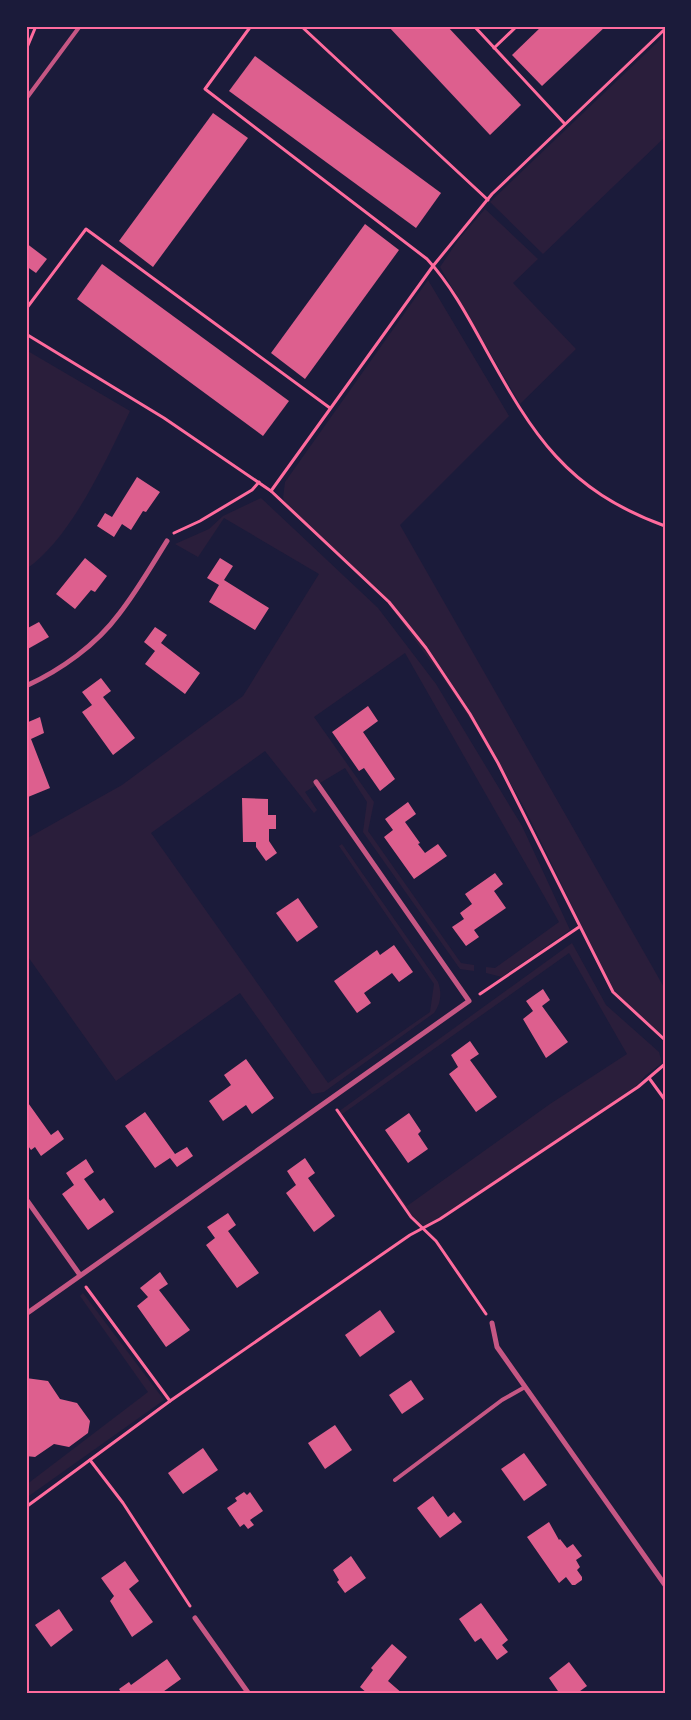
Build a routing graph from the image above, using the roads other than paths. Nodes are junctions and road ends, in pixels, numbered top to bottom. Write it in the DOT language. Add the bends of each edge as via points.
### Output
graph roads {
  1 [pos="80,26"];
  2 [pos="26,99"];
  3 [pos="167,541"];
  4 [pos="26,686"];
  5 [pos="316,782"];
  6 [pos="26,1199"];
  7 [pos="80,1275"];
  8 [pos="26,1314"];
  9 [pos="492,1323"];
  10 [pos="525,1387"];
  11 [pos="395,1480"];
  12 [pos="665,1585"];
  13 [pos="195,1618"];
  14 [pos="249,1694"];
  1 -- 2 [label="lane"];
  3 -- 4 [label="street" via="119,615 87,648"];
  5 -- 7 [label="street" via="469,1001"];
  6 -- 7 [label="street"];
  7 -- 8 [label="street"];
  9 -- 10 [label="street" via="497,1347"];
  10 -- 11 [label="lane" via="502,1400"];
  10 -- 12 [label="street"];
  13 -- 14 [label="street"];
}
